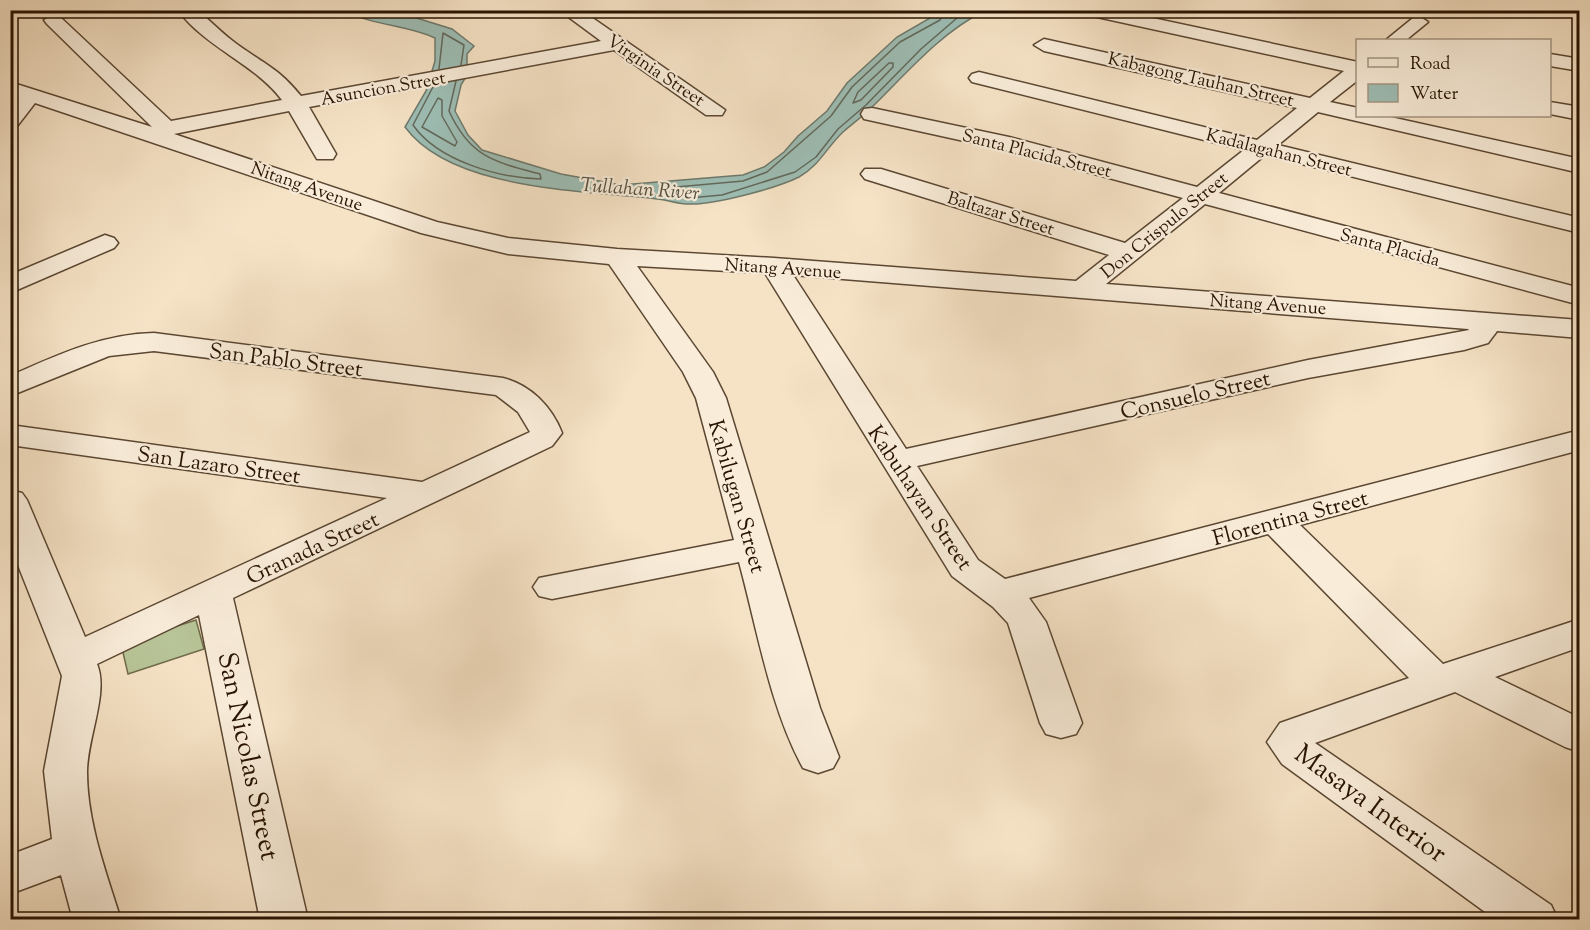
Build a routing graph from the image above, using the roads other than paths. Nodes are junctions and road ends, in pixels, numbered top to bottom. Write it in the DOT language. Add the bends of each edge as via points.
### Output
graph roads {
  1 [pos="187,10"];
  2 [pos="568,10"];
  3 [pos="1097,12"];
  4 [pos="53,20"];
  5 [pos="1419,22"];
  6 [pos="1396,39"];
  7 [pos="617,44"];
  8 [pos="1044,45"];
  9 [pos="1551,60"];
  10 [pos="1580,65"];
  11 [pos="1356,69"];
  12 [pos="1356,71"];
  13 [pos="979,78"];
  14 [pos="21,91"];
  15 [pos="296,104"];
  16 [pos="1314,105"];
  17 [pos="1551,108"];
  18 [pos="714,110"];
  19 [pos="872,114"];
  20 [pos="1356,114"];
  21 [pos="1580,114"];
  22 [pos="1368,117"];
  23 [pos="10,120"];
  24 [pos="158,132"];
  25 [pos="1261,147"];
  26 [pos="325,154"];
  27 [pos="1580,166"];
  28 [pos="873,174"];
  29 [pos="1200,196"];
  30 [pos="1580,226"];
  31 [pos="105,243"];
  32 [pos="1129,253"];
  33 [pos="617,257"];
  34 [pos="774,266"];
  35 [pos="10,285"];
  36 [pos="1082,290"];
  37 [pos="1580,297"];
  38 [pos="1481,321"];
  39 [pos="1580,329"];
  40 [pos="10,387"];
  41 [pos="546,433"];
  42 [pos="10,435"];
  43 [pos="1580,440"];
  44 [pos="896,461"];
  45 [pos="428,493"];
  46 [pos="10,500"];
  47 [pos="1275,521"];
  48 [pos="753,548"];
  49 [pos="552,587"];
  50 [pos="213,592"];
  51 [pos="1001,592"];
  52 [pos="1580,632"];
  53 [pos="76,657"];
  54 [pos="1445,678"];
  55 [pos="1061,723"];
  56 [pos="1580,736"];
  57 [pos="818,757"];
  58 [pos="77,849"];
  59 [pos="10,875"];
  60 [pos="97,920"];
  61 [pos="284,920"];
  62 [pos="1534,920"];
  1 -- 15 [label="street" via="231,49 271,74"];
  2 -- 7 [label="street, Virginia Street"];
  3 -- 11 [label="street"];
  4 -- 24 [label="street"];
  5 -- 6 [label="street"];
  7 -- 15 [label="street, Asuncion Street"];
  7 -- 18 [label="street, Virginia Street"];
  8 -- 16 [label="street, Kabagong Tauhan Street"];
  9 -- 10 [label="street"];
  12 -- 16 [label="street, Don Crispulo Street"];
  13 -- 25 [label="street, Kadalagahan Street"];
  14 -- 23 [label="street"];
  14 -- 24 [label="street, Nitang Avenue"];
  15 -- 24 [label="street, Asuncion Street"];
  15 -- 26 [label="street"];
  16 -- 20 [label="street, Kabagong Tauhan Street"];
  16 -- 25 [label="street, Don Crispulo Street"];
  17 -- 21 [label="street"];
  19 -- 29 [label="street, Santa Placida Street" via="1009,144"];
  22 -- 27 [label="street, Kabagong Tauhan Street"];
  24 -- 33 [label="street, Nitang Avenue" via="454,235 508,246"];
  25 -- 29 [label="street, Don Crispulo Street"];
  25 -- 30 [label="street, Kadalagahan Street"];
  28 -- 32 [label="street, Baltazar Street"];
  29 -- 32 [label="street, Don Crispulo Street"];
  29 -- 37 [label="street, Santa Placida"];
  31 -- 35 [label="street"];
  32 -- 36 [label="street, Don Crispulo Street"];
  33 -- 34 [label="street, Nitang Avenue"];
  33 -- 48 [label="street, Kabilugan Street" via="698,372 711,398"];
  34 -- 36 [label="street, Nitang Avenue"];
  34 -- 44 [label="street, Kabuhayan Street"];
  36 -- 38 [label="street, Nitang Avenue"];
  38 -- 39 [label="street, Nitang Avenue"];
  38 -- 44 [label="street, Consuelo Street" via="1483,332 1464,341 1269,378"];
  40 -- 41 [label="street, San Pablo Street" via="100,351 130,342 154,342 503,387 521,397"];
  41 -- 45 [label="street, Granada Street" via="541,439"];
  42 -- 45 [label="street, San Lazaro Street"];
  43 -- 47 [label="street, Florentina Street"];
  44 -- 51 [label="street, Kabuhayan Street" via="965,568"];
  45 -- 50 [label="street, Granada Street"];
  46 -- 53 [label="street"];
  47 -- 51 [label="street, Florentina Street"];
  47 -- 54 [label="street"];
  48 -- 49 [label="street"];
  48 -- 57 [label="street, Kabilugan Street" via="799,708"];
  50 -- 53 [label="street, Granada Street"];
  50 -- 61 [label="street, San Nicolas Street"];
  51 -- 55 [label="street, Kabuhayan Street" via="1027,622"];
  52 -- 54 [label="street, Masaya Interior"];
  53 -- 58 [label="street" via="82,676 81,696 66,753 67,789"];
  54 -- 56 [label="street"];
  54 -- 62 [label="street, Masaya Interior" via="1295,734 1287,742 1297,753"];
  58 -- 59 [label="street"];
  58 -- 60 [label="street"];
}
